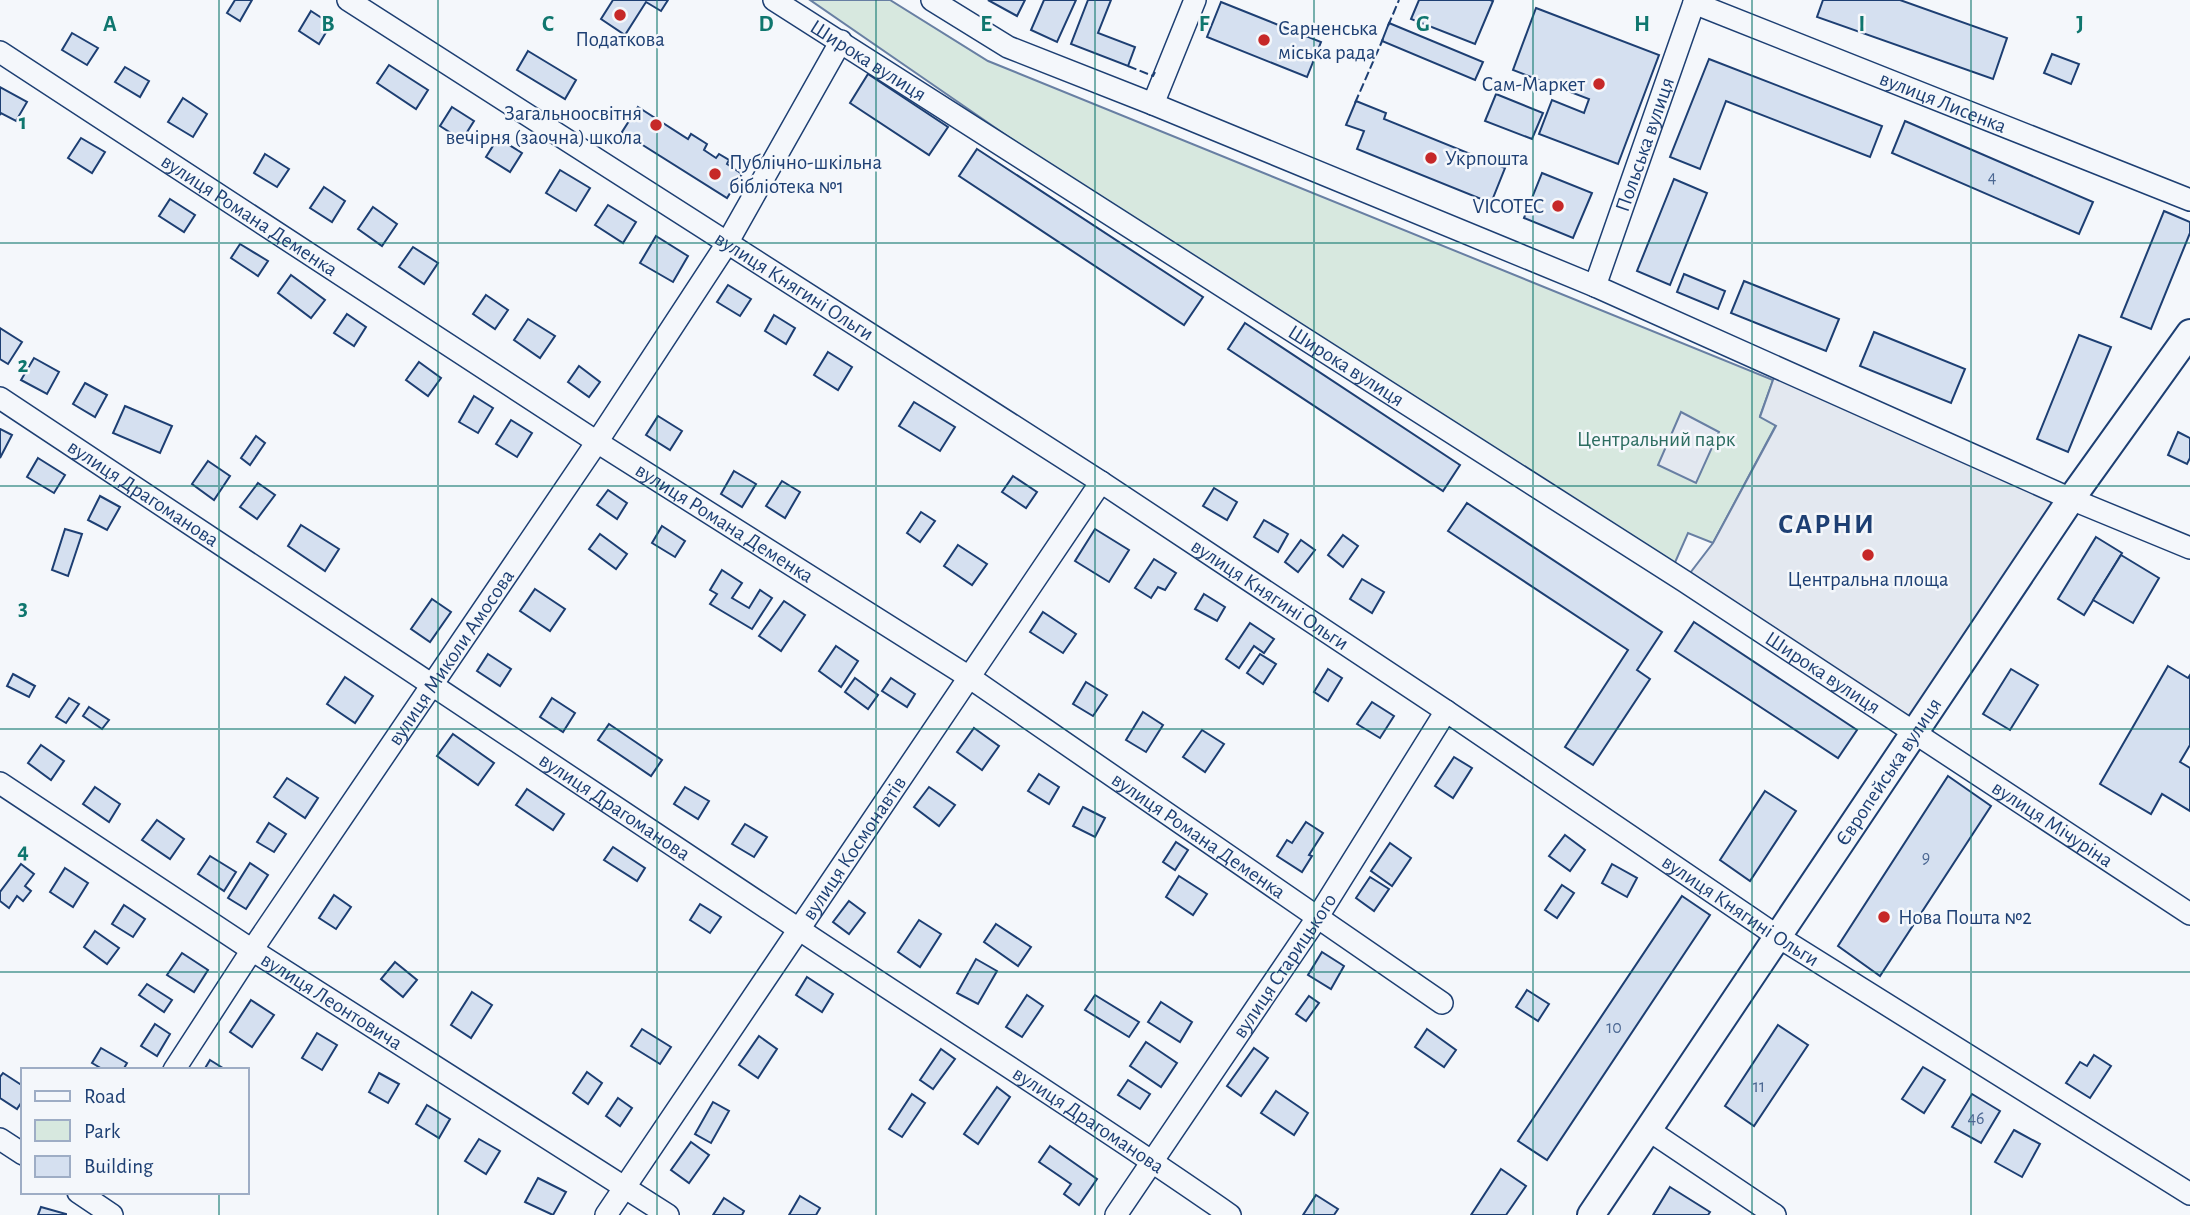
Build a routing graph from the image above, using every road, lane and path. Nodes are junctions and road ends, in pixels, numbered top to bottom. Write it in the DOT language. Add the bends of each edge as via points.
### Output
graph roads {
  1 [pos="348,0"];
  2 [pos="774,0"];
  3 [pos="932,0"];
  4 [pos="1195,0"];
  5 [pos="1695,2"];
  6 [pos="841,41"];
  7 [pos="0,52"];
  8 [pos="1153,104"];
  9 [pos="2190,200"];
  10 [pos="726,244"];
  11 [pos="1595,286"];
  12 [pos="2190,333"];
  13 [pos="0,398"];
  14 [pos="597,442"];
  15 [pos="1101,482"];
  16 [pos="2071,499"];
  17 [pos="2190,548"];
  18 [pos="969,677"];
  19 [pos="433,684"];
  20 [pos="1447,711"];
  21 [pos="1915,734"];
  22 [pos="0,783"];
  23 [pos="2190,914"];
  24 [pos="1317,918"];
  25 [pos="800,929"];
  26 [pos="1777,936"];
  27 [pos="252,950"];
  28 [pos="1442,1003"];
  29 [pos="175,1068"];
  30 [pos="1647,1129"];
  31 [pos="0,1139"];
  32 [pos="21,1153"];
  33 [pos="1153,1161"];
  34 [pos="625,1188"];
  35 [pos="81,1194"];
  36 [pos="2190,1194"];
  37 [pos="103,1207"];
  38 [pos="607,1215"];
  39 [pos="667,1215"];
  40 [pos="1116,1215"];
  41 [pos="1230,1215"];
  42 [pos="1591,1215"];
  43 [pos="1775,1215"];
  1 -- 10 [label="street, вулиця Княгині Ольги"];
  2 -- 6 [label="street, Широка вулиця"];
  3 -- 8 [label="street" via="1008,47"];
  4 -- 8 [label="street"];
  5 -- 9 [label="street, вулиця Лисенка"];
  5 -- 11 [label="street, Польська вулиця"];
  6 -- 10 [label="street, вулиця Миколи Амосова"];
  6 -- 21 [label="street, Широка вулиця" via="1663,567"];
  7 -- 14 [label="street, вулиця Романа Деменка"];
  8 -- 11 [label="street"];
  10 -- 14 [label="street, вулиця Миколи Амосова"];
  10 -- 15 [label="street, вулиця Княгині Ольги"];
  11 -- 16 [label="street"];
  12 -- 16 [label="main road, Європейська вулиця"];
  13 -- 19 [label="street, вулиця Драгоманова"];
  14 -- 18 [label="street, вулиця Романа Деменка"];
  14 -- 19 [label="street, вулиця Миколи Амосова"];
  15 -- 18 [label="street, вулиця Космонавтів"];
  15 -- 20 [label="street, вулиця Княгині Ольги"];
  16 -- 17 [label="street"];
  16 -- 21 [label="main road, Європейська вулиця"];
  18 -- 24 [label="street, вулиця Романа Деменка"];
  18 -- 25 [label="street, вулиця Космонавтів"];
  19 -- 25 [label="street, вулиця Драгоманова"];
  19 -- 27 [label="street, вулиця Миколи Амосова"];
  20 -- 24 [label="street, вулиця Старицького"];
  20 -- 26 [label="street, вулиця Княгині Ольги"];
  21 -- 23 [label="street, вулиця Мічуріна"];
  21 -- 26 [label="main road, Європейська вулиця"];
  22 -- 27 [label="street, вулиця Леонтовича"];
  24 -- 28 [label="street, вулиця Романа Деменка"];
  24 -- 33 [label="street, вулиця Старицького"];
  25 -- 33 [label="street, вулиця Драгоманова"];
  25 -- 34 [label="street, вулиця Космонавтів"];
  26 -- 30 [label="main road, Європейська вулиця"];
  26 -- 36 [label="street, вулиця Княгині Ольги"];
  27 -- 29 [label="street, вулиця Миколи Амосова"];
  27 -- 34 [label="street, вулиця Леонтовича"];
  30 -- 42 [label="main road, Європейська вулиця"];
  30 -- 43 [label="street"];
  31 -- 32 [label="street"];
  33 -- 40 [label="street, вулиця Старицького"];
  33 -- 41 [label="street, вулиця Драгоманова"];
  34 -- 38 [label="street, вулиця Космонавтів"];
  34 -- 39 [label="street, вулиця Леонтовича"];
  35 -- 37 [label="street"];
}
